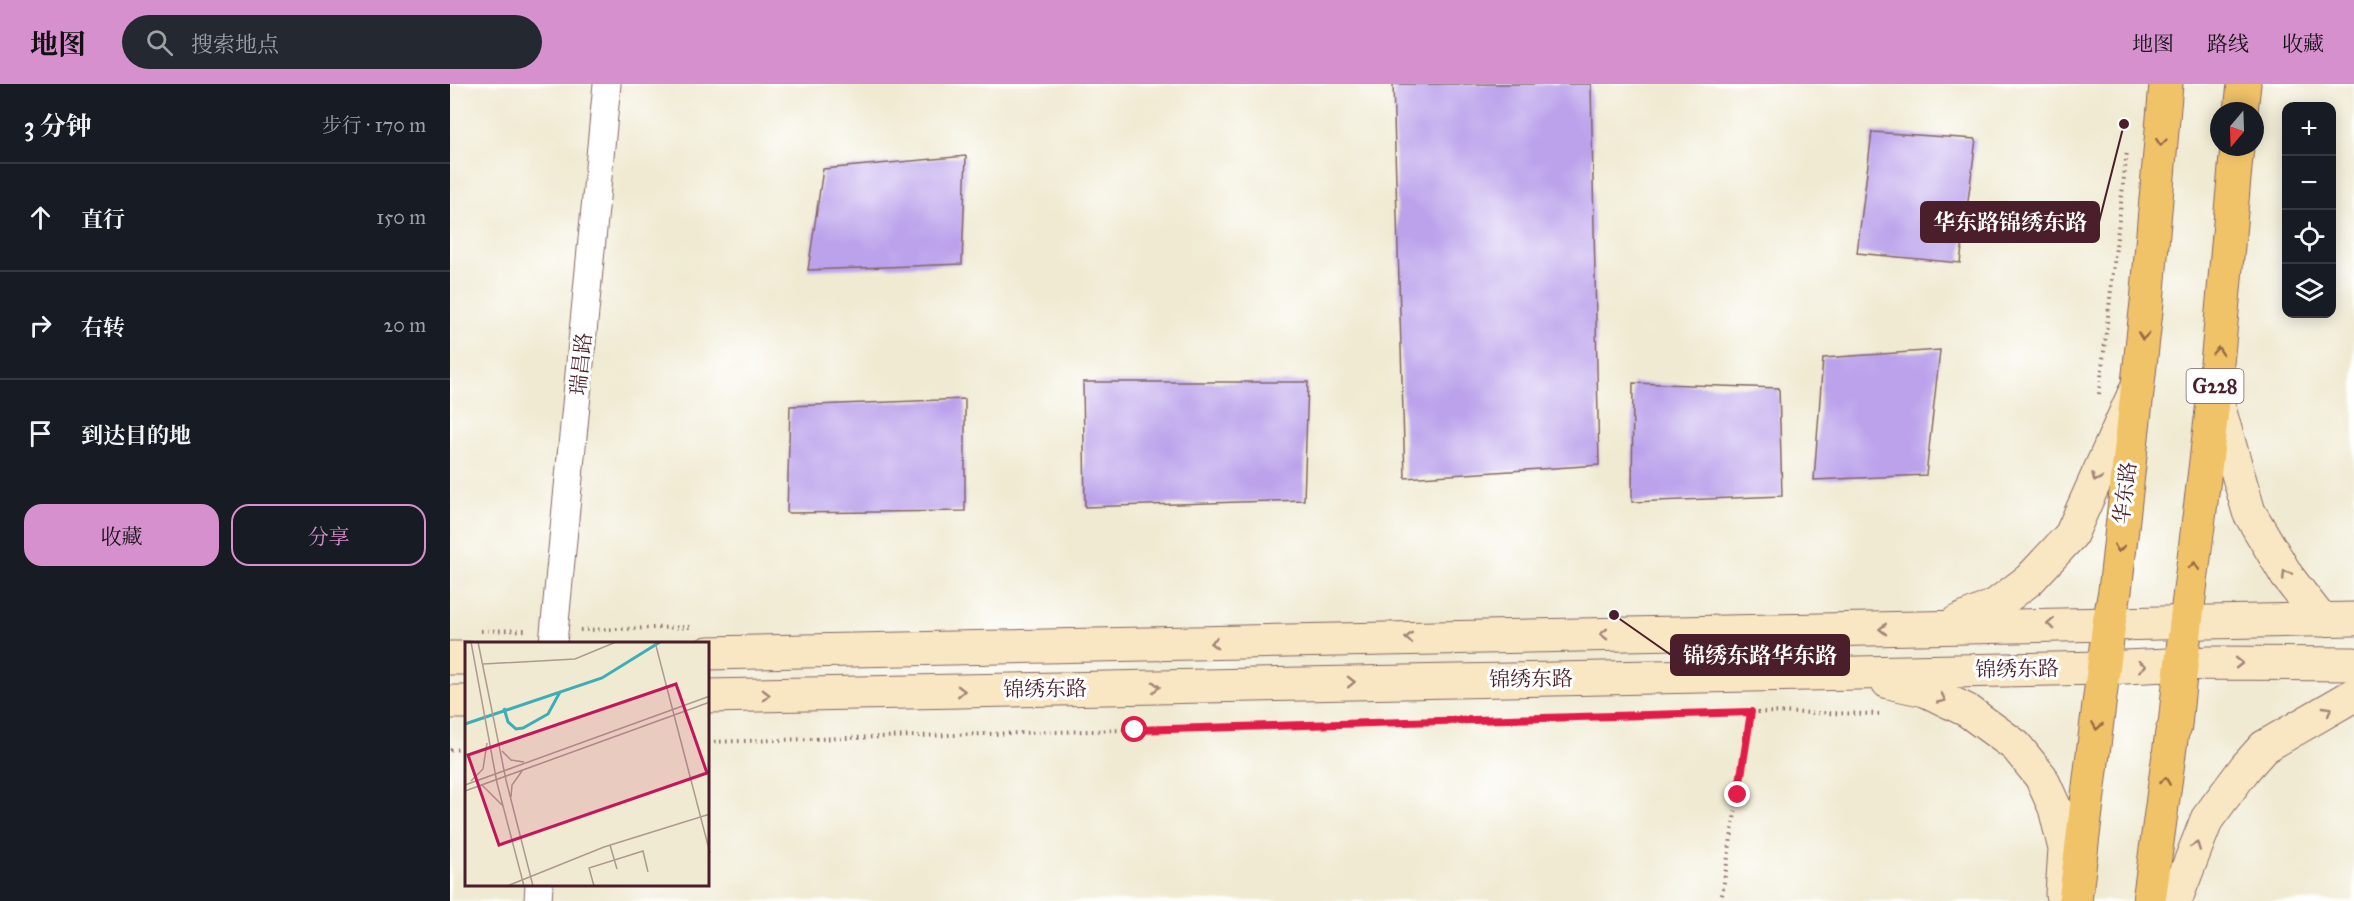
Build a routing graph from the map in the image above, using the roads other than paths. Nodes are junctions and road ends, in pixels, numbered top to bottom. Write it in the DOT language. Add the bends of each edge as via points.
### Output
graph roads {
  1 [pos="607,84"];
  2 [pos="2166,84"];
  3 [pos="2244,84"];
  4 [pos="2242,102"];
  5 [pos="2236,156"];
  6 [pos="2137,386"];
  7 [pos="2214,391"];
  8 [pos="2321,620"];
  9 [pos="2354,620"];
  10 [pos="2109,623"];
  11 [pos="2185,623"];
  12 [pos="1942,628"];
  13 [pos="553,642"];
  14 [pos="710,653"];
  15 [pos="2181,663"];
  16 [pos="2354,664"];
  17 [pos="2104,668"];
  18 [pos="1846,672"];
  19 [pos="2354,695"];
  20 [pos="710,696"];
  21 [pos="2062,901"];
  22 [pos="2075,901"];
  23 [pos="2149,901"];
  24 [pos="2175,901"];
  1 -- 13 [label="street, 瑞昌路"];
  2 -- 6 [label="highway, 华东路, one-way"];
  3 -- 4 [label="highway"];
  7 -- 5 [label="highway, G228, one-way"];
  6 -- 10 [label="highway, 华东路, one-way"];
  6 -- 12 [label="main road, one-way" via="2071,535 2029,580 1996,605"];
  8 -- 7 [label="main road, one-way" via="2287,576 2249,513"];
  11 -- 7 [label="highway, G228, one-way"];
  8 -- 9 [label="main road, 锦绣东路"];
  8 -- 11 [label="main road, 锦绣东路"];
  10 -- 11 [label="main road, 锦绣东路"];
  10 -- 12 [label="main road, 锦绣东路, one-way"];
  10 -- 17 [label="highway, 华东路"];
  11 -- 15 [label="highway, G228"];
  12 -- 14 [label="main road, 锦绣东路, one-way"];
  15 -- 16 [label="main road, 锦绣东路, one-way"];
  17 -- 15 [label="main road, 锦绣东路, one-way"];
  23 -- 15 [label="highway, G228, one-way"];
  17 -- 18 [label="main road, 锦绣东路"];
  17 -- 22 [label="highway, 华东路, one-way"];
  20 -- 18 [label="main road, 锦绣东路, one-way"];
  18 -- 21 [label="main road, one-way" via="1925,690 1968,711 2016,746 2041,777 2055,808 2065,849"];
  24 -- 19 [label="main road, one-way" via="2207,819 2246,767 2264,747"];
}
